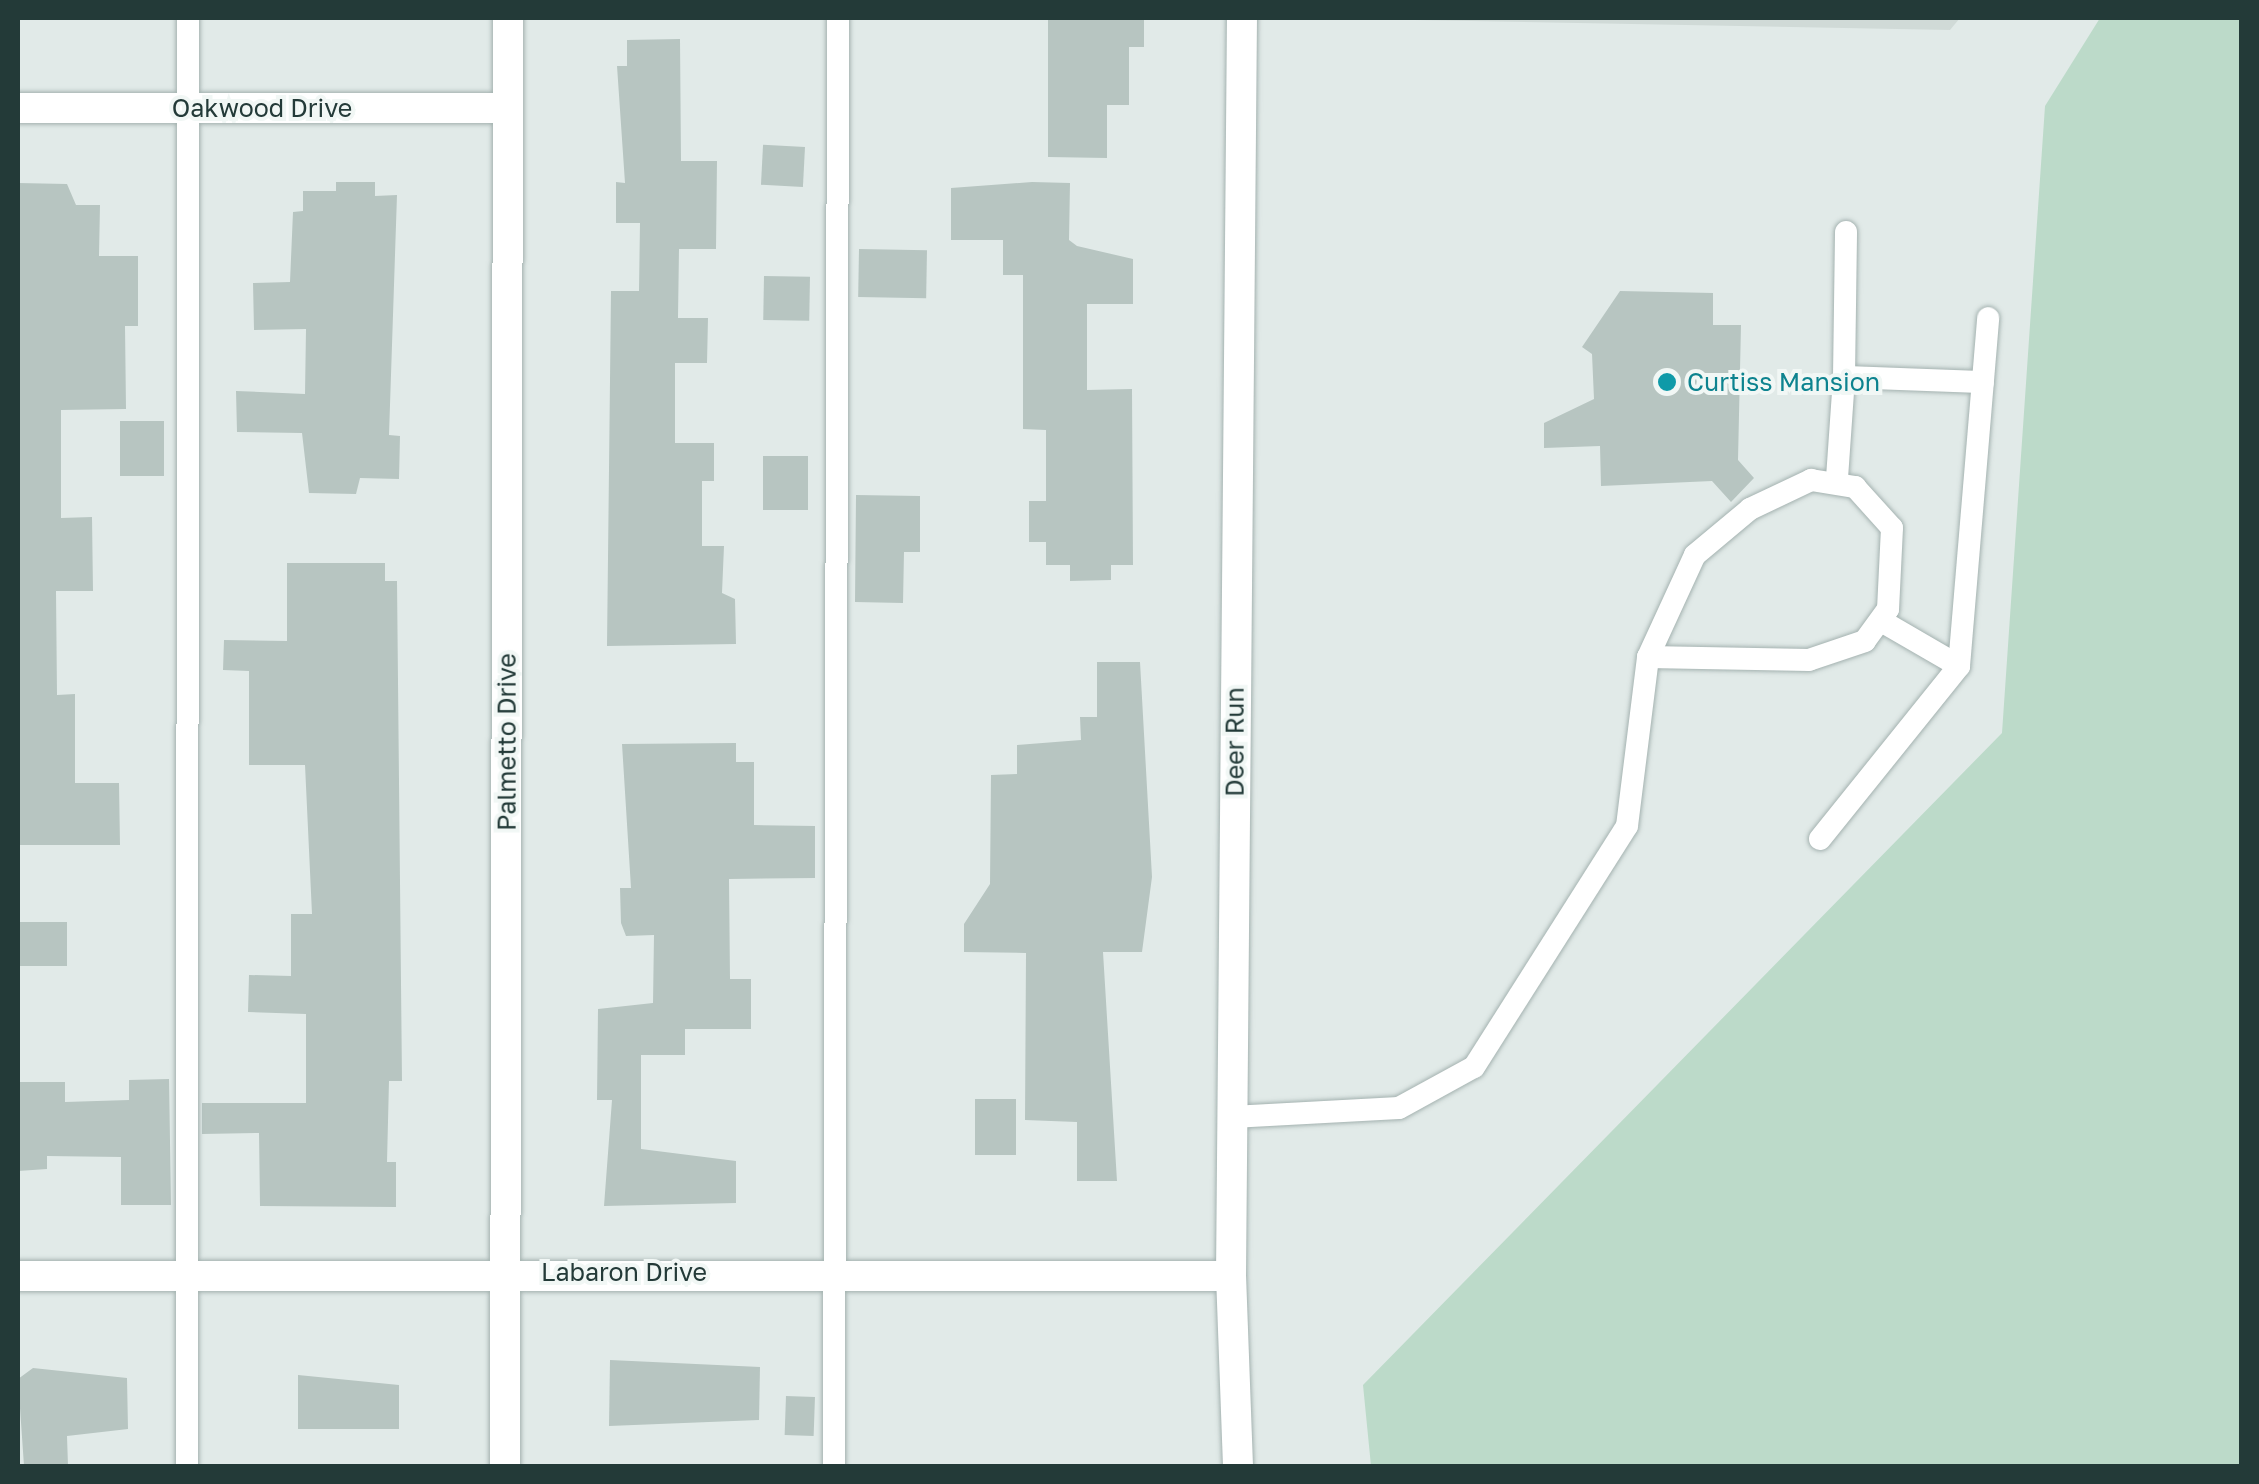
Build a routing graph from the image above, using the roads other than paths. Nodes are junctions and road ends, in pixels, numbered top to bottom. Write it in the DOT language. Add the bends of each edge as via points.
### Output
graph roads {
  1 [pos="188,18"];
  2 [pos="508,18"];
  3 [pos="838,18"];
  4 [pos="1242,18"];
  5 [pos="190,107"];
  6 [pos="18,108"];
  7 [pos="508,108"];
  8 [pos="1846,232"];
  9 [pos="1988,318"];
  10 [pos="1844,377"];
  11 [pos="1983,382"];
  12 [pos="1836,478"];
  13 [pos="1883,622"];
  14 [pos="1648,657"];
  15 [pos="1958,666"];
  16 [pos="1820,839"];
  17 [pos="1232,1116"];
  18 [pos="507,1271"];
  19 [pos="834,1274"];
  20 [pos="188,1275"];
  21 [pos="18,1276"];
  22 [pos="1231,1276"];
  23 [pos="187,1466"];
  24 [pos="505,1466"];
  25 [pos="834,1466"];
  26 [pos="1238,1466"];
  1 -- 5 [label="lane"];
  2 -- 7 [label="street, Palmetto Drive"];
  3 -- 19 [label="lane"];
  4 -- 17 [label="street, Deer Run"];
  5 -- 6 [label="street, Oakwood Drive"];
  5 -- 7 [label="street, Oakwood Drive"];
  5 -- 20 [label="lane"];
  7 -- 18 [label="street, Palmetto Drive"];
  8 -- 10 [label="lane"];
  9 -- 11 [label="lane"];
  10 -- 11 [label="lane"];
  10 -- 12 [label="lane"];
  11 -- 15 [label="lane"];
  12 -- 13 [label="lane" via="1892,528 1896,569"];
  12 -- 14 [label="lane" via="1750,509 1695,555"];
  13 -- 14 [label="lane" via="1865,641 1809,660"];
  13 -- 15 [label="lane"];
  14 -- 17 [label="lane" via="1627,826 1474,1067 1399,1108"];
  15 -- 16 [label="lane"];
  17 -- 22 [label="street, Deer Run"];
  18 -- 19 [label="street, Labaron Drive"];
  18 -- 20 [label="street, Labaron Drive"];
  18 -- 24 [label="street, Palmetto Drive"];
  19 -- 22 [label="street, Labaron Drive"];
  19 -- 25 [label="lane"];
  20 -- 21 [label="street, Labaron Drive"];
  20 -- 23 [label="lane"];
  22 -- 26 [label="street, Deer Run"];
}
